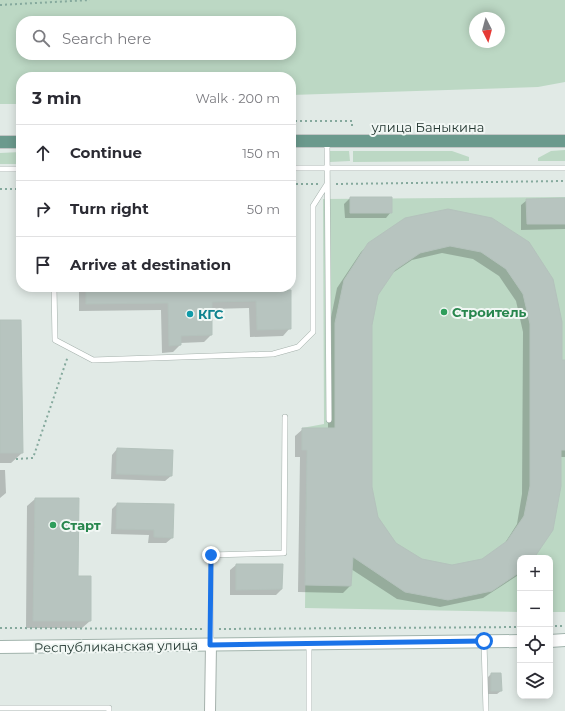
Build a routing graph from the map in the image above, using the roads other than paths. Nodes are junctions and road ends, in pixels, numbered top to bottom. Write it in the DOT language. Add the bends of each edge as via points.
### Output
graph roads {
  1 [pos="327,141"];
  2 [pos="565,141"];
  3 [pos="0,142"];
  4 [pos="16,142"];
  5 [pos="296,142"];
  6 [pos="296,168"];
  7 [pos="328,168"];
  8 [pos="565,168"];
  9 [pos="0,169"];
  10 [pos="16,169"];
  11 [pos="327,184"];
  12 [pos="54,292"];
  13 [pos="285,417"];
  14 [pos="330,420"];
  15 [pos="565,640"];
  16 [pos="484,641"];
  17 [pos="517,641"];
  18 [pos="553,641"];
  19 [pos="309,643"];
  20 [pos="210,645"];
  21 [pos="0,647"];
  22 [pos="0,708"];
  23 [pos="109,711"];
  24 [pos="210,711"];
  25 [pos="309,711"];
  26 [pos="486,711"];
  1 -- 2 [label="main road, улица Баныкина"];
  1 -- 5 [label="main road, улица Баныкина"];
  1 -- 7 [label="lane"];
  3 -- 4 [label="main road"];
  6 -- 7 [label="lane"];
  7 -- 8 [label="lane"];
  7 -- 11 [label="lane"];
  9 -- 10 [label="lane"];
  11 -- 12 [label="lane" via="313,206 313,332 298,347 273,354 93,360 55,340"];
  11 -- 14 [label="lane"];
  13 -- 20 [label="lane" via="284,552 211,555"];
  15 -- 18 [label="street"];
  16 -- 17 [label="street, Республиканская улица"];
  16 -- 19 [label="street, Республиканская улица"];
  16 -- 26 [label="lane"];
  19 -- 20 [label="street, Республиканская улица"];
  19 -- 25 [label="lane"];
  20 -- 21 [label="street, Республиканская улица"];
  20 -- 24 [label="street"];
  22 -- 23 [label="lane" via="109,708"];
}
